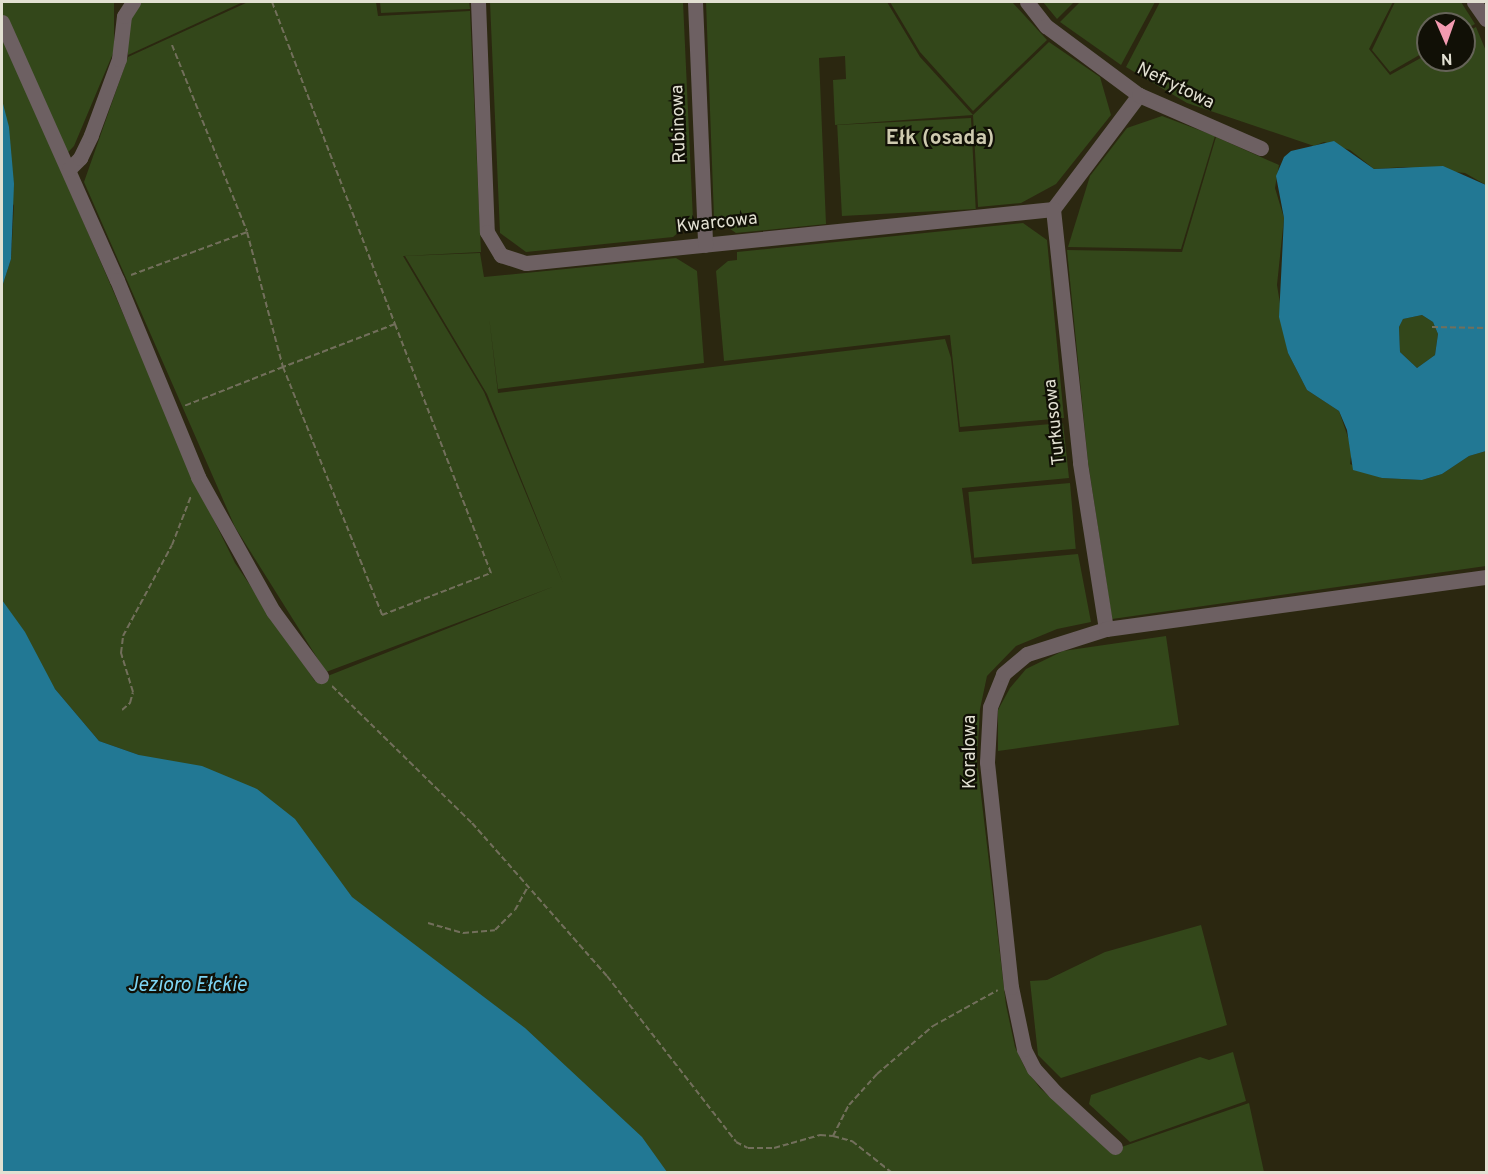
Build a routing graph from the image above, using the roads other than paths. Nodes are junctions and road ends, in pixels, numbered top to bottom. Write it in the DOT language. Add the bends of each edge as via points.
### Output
graph roads {
  1 [pos="133,2"];
  2 [pos="478,2"];
  3 [pos="695,2"];
  4 [pos="1027,2"];
  5 [pos="1474,2"];
  6 [pos="1486,18"];
  7 [pos="2,22"];
  8 [pos="1138,95"];
  9 [pos="1261,148"];
  10 [pos="69,169"];
  11 [pos="1053,209"];
  12 [pos="705,245"];
  13 [pos="1486,577"];
  14 [pos="1106,629"];
  15 [pos="321,676"];
  16 [pos="1115,1147"];
  1 -- 10 [label="street" via="124,16 119,59 91,135 80,158"];
  2 -- 12 [label="street, Kwarcowa" via="487,232 501,255 526,263"];
  3 -- 12 [label="street, Rubinowa"];
  4 -- 8 [label="street, Nefrytowa" via="1046,26"];
  5 -- 6 [label="street"];
  7 -- 10 [label="street"];
  8 -- 9 [label="street, Nefrytowa"];
  8 -- 11 [label="street"];
  10 -- 15 [label="street" via="198,477 273,611"];
  11 -- 12 [label="street, Kwarcowa"];
  11 -- 14 [label="street, Turkusowa" via="1080,463"];
  13 -- 14 [label="street, Koralowa"];
  14 -- 16 [label="street, Koralowa" via="1027,654 1003,674 990,707 987,762 1011,987 1024,1049 1034,1069"];
}
